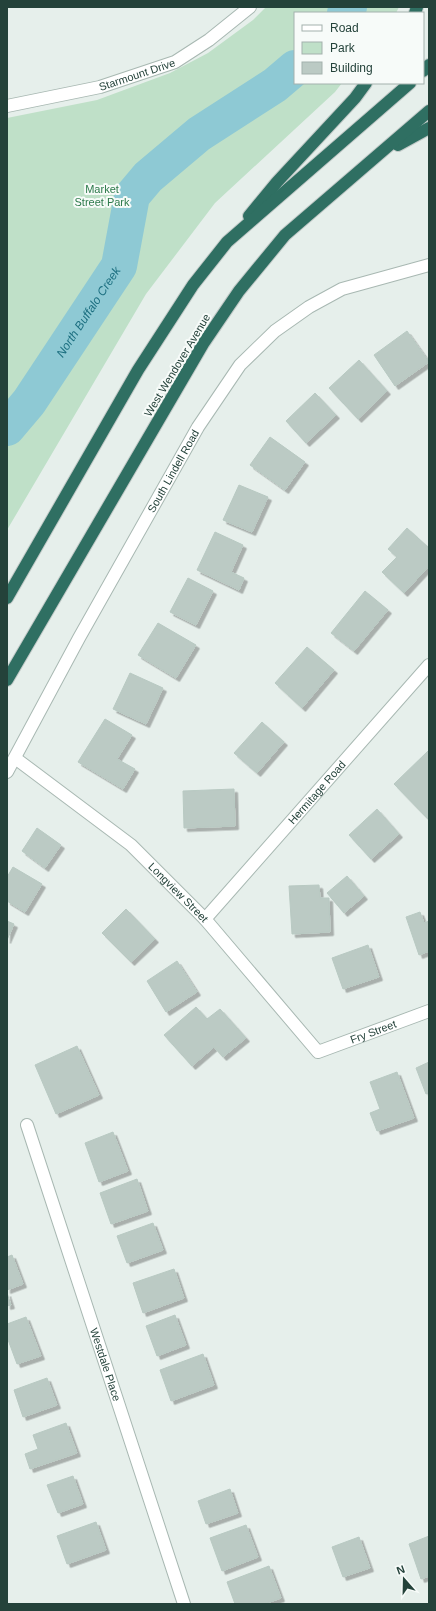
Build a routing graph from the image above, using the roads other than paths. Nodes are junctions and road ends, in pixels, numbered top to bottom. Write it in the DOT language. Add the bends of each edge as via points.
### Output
graph roads {
  1 [pos="250,7"];
  2 [pos="365,84"];
  3 [pos="409,84"];
  4 [pos="7,106"];
  5 [pos="429,111"];
  6 [pos="429,128"];
  7 [pos="377,155"];
  8 [pos="227,242"];
  9 [pos="429,265"];
  10 [pos="7,598"];
  11 [pos="429,665"];
  12 [pos="7,680"];
  13 [pos="15,758"];
  14 [pos="7,772"];
  15 [pos="205,919"];
  16 [pos="429,1011"];
  17 [pos="318,1052"];
  18 [pos="27,1125"];
  19 [pos="184,1604"];
  1 -- 4 [label="street, Starmount Drive" via="210,40 175,62 100,87"];
  2 -- 8 [label="highway"];
  3 -- 8 [label="highway"];
  5 -- 7 [label="highway, West Wendover Avenue"];
  6 -- 7 [label="highway"];
  7 -- 12 [label="highway, West Wendover Avenue" via="285,235 239,291 203,344"];
  8 -- 10 [label="highway" via="193,284 138,370"];
  9 -- 13 [label="street, South Lindell Road" via="342,289 309,307 275,331 240,366 198,427 79,638"];
  11 -- 15 [label="street, Hermitage Road"];
  13 -- 14 [label="street, South Lindell Road"];
  13 -- 15 [label="street, Longview Street" via="131,845"];
  15 -- 17 [label="street, Longview Street"];
  16 -- 17 [label="street, Fry Street"];
  18 -- 19 [label="street, Westdale Place"];
}
